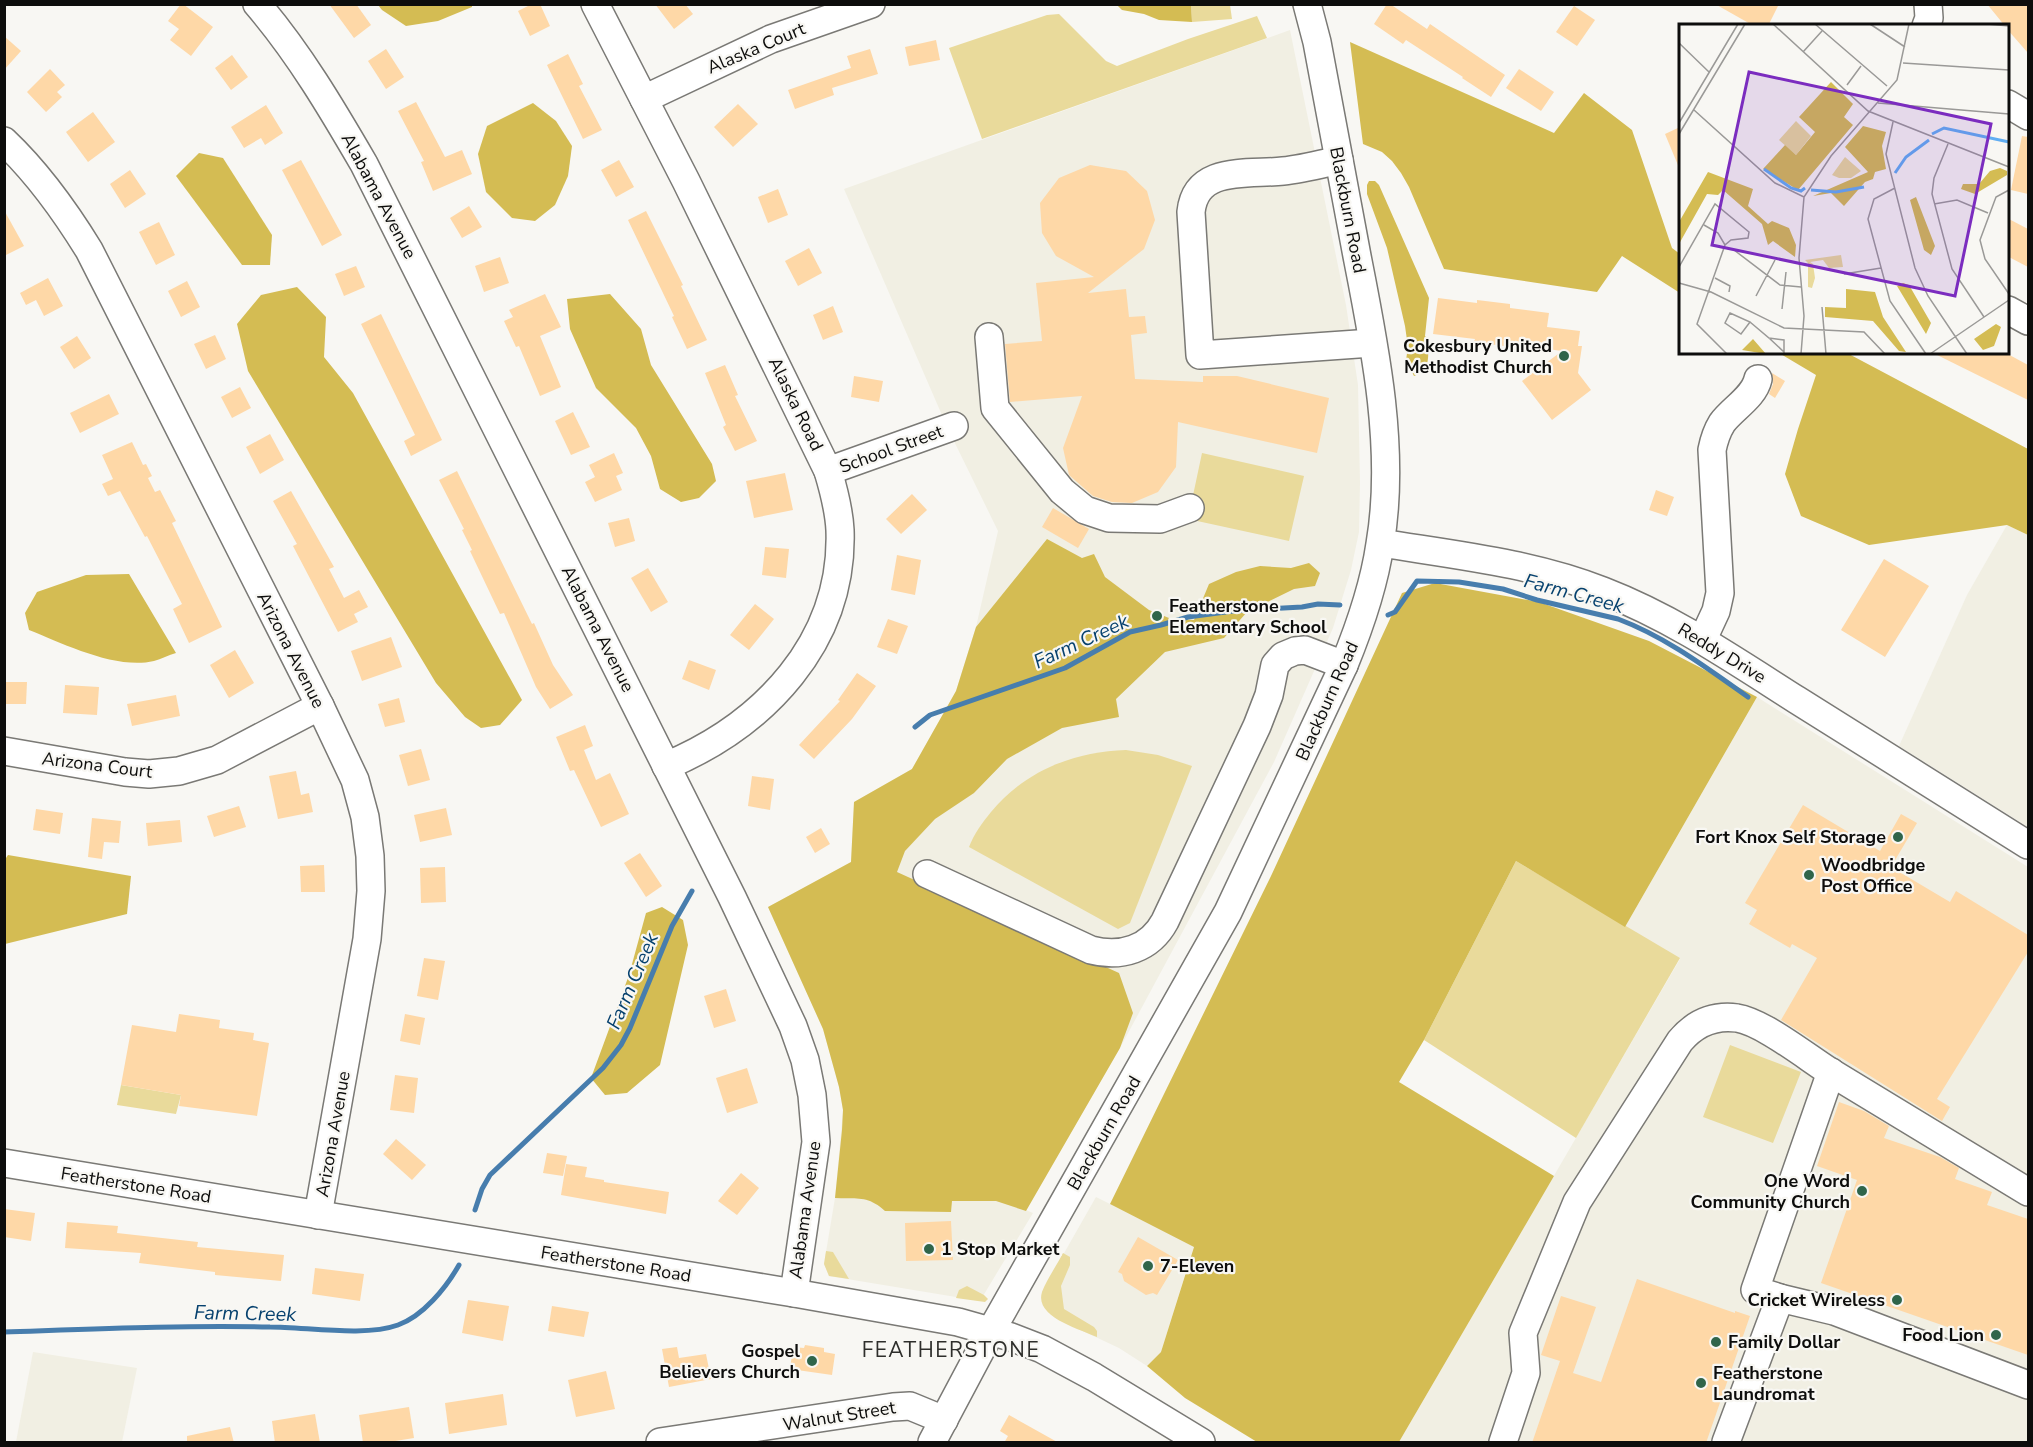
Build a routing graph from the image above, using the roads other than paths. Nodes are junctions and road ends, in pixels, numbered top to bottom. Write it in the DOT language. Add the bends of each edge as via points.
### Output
graph roads {
  1 [pos="257,4"];
  2 [pos="595,4"];
  3 [pos="871,4"];
  4 [pos="1307,4"];
  5 [pos="644,99"];
  6 [pos="2009,105"];
  7 [pos="2028,116"];
  8 [pos="4,141"];
  9 [pos="1339,160"];
  10 [pos="2009,311"];
  11 [pos="2028,321"];
  12 [pos="989,337"];
  13 [pos="1372,343"];
  14 [pos="1758,379"];
  15 [pos="954,426"];
  16 [pos="828,471"];
  17 [pos="1190,508"];
  18 [pos="1381,543"];
  19 [pos="1703,639"];
  20 [pos="1344,665"];
  21 [pos="320,706"];
  22 [pos="4,752"];
  23 [pos="666,766"];
  24 [pos="2028,845"];
  25 [pos="927,874"];
  26 [pos="1831,1072"];
  27 [pos="4,1163"];
  28 [pos="2028,1192"];
  29 [pos="318,1215"];
  30 [pos="794,1293"];
  31 [pos="1780,1298"];
  32 [pos="991,1330"];
  33 [pos="2028,1385"];
  34 [pos="938,1431"];
  35 [pos="660,1443"];
  36 [pos="1201,1443"];
  37 [pos="1503,1443"];
  38 [pos="1726,1443"];
  1 -- 23 [label="street, Alabama Avenue" via="305,68 364,164"];
  2 -- 5 [label="street, Alaska Road"];
  3 -- 5 [label="street, Alaska Court" via="771,39"];
  4 -- 9 [label="street, Blackburn Road"];
  5 -- 16 [label="street, Alaska Road"];
  6 -- 7 [label="street"];
  8 -- 21 [label="street, Arizona Avenue" via="40,180 89,250"];
  9 -- 13 [label="street, Blackburn Road"];
  9 -- 13 [label="street" via="1286,171 1223,176 1212,179 1194,195 1191,212 1200,356"];
  10 -- 11 [label="street"];
  12 -- 17 [label="street" via="995,408 1062,492 1085,510 1109,518 1160,519"];
  13 -- 18 [label="street, Blackburn Road" via="1385,468"];
  14 -- 19 [label="street" via="1723,421 1712,450 1720,593"];
  15 -- 16 [label="street, School Street"];
  16 -- 23 [label="street, Alaska Road" via="836,498 840,559 835,589 813,645 774,694 748,718 720,739"];
  18 -- 19 [label="street, Reddy Drive" via="1483,559 1577,582 1640,606"];
  18 -- 20 [label="street, Blackburn Road" via="1373,584"];
  19 -- 24 [label="street, Reddy Drive"];
  20 -- 25 [label="street" via="1305,650 1278,659 1264,709 1165,921 1153,938 1139,947 1114,954 1091,950"];
  20 -- 32 [label="street, Blackburn Road" via="1228,912"];
  21 -- 22 [label="street, Arizona Court" via="217,760 179,771 125,772"];
  21 -- 29 [label="street, Arizona Avenue" via="355,780 363,808 371,891 367,939"];
  23 -- 30 [label="street, Alabama Avenue" via="788,1015 805,1060 816,1142"];
  26 -- 28 [label="street"];
  26 -- 31 [label="street" via="1755,1290"];
  26 -- 37 [label="street" via="1746,1020 1717,1018 1687,1033 1577,1202 1523,1333 1526,1373"];
  27 -- 29 [label="street, Featherstone Road"];
  29 -- 30 [label="street, Featherstone Road"];
  30 -- 32 [label="street, Featherstone Road"];
  31 -- 33 [label="street" via="1834,1311"];
  31 -- 38 [label="street"];
  32 -- 34 [label="street, Blackburn Road"];
  32 -- 36 [label="street, Featherstone Road" via="1077,1367"];
  34 -- 35 [label="street, Walnut Street" via="910,1406"];
}
